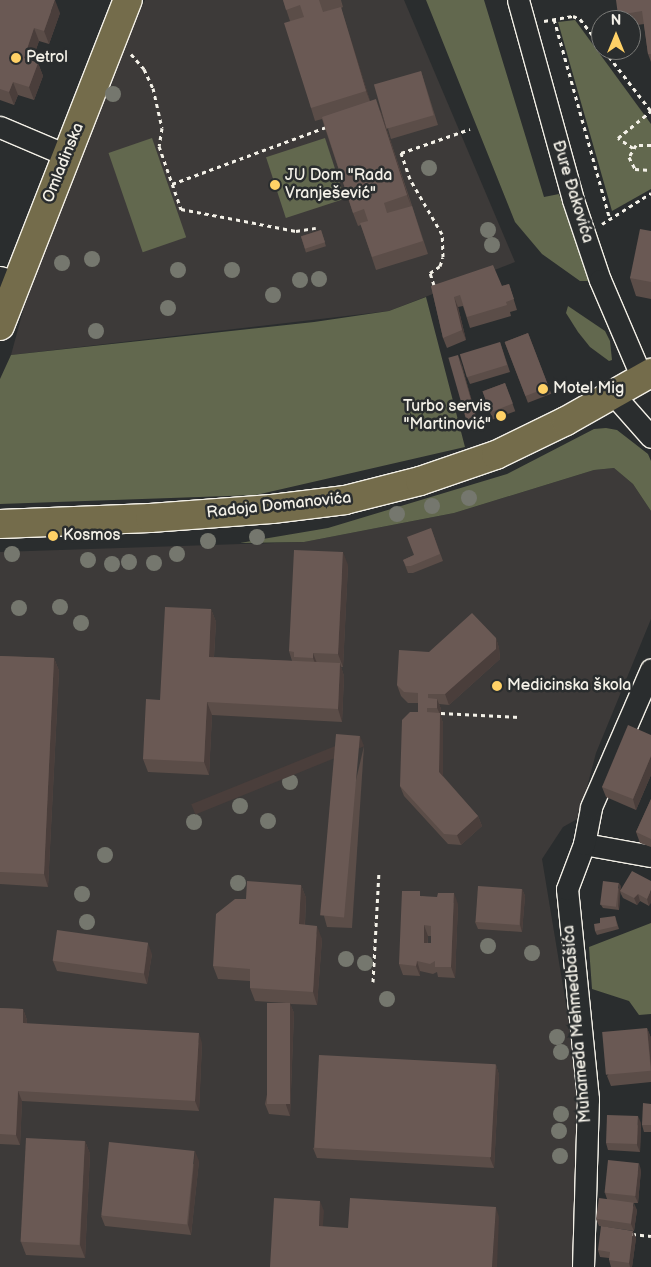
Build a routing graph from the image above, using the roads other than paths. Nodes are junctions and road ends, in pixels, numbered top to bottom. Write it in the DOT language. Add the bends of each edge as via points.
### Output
graph roads {
  1 [pos="128,0"];
  2 [pos="518,0"];
  3 [pos="0,127"];
  4 [pos="66,155"];
  5 [pos="9,279"];
  6 [pos="0,326"];
  7 [pos="647,376"];
  8 [pos="613,394"];
  9 [pos="651,438"];
  10 [pos="0,524"];
  11 [pos="651,669"];
  12 [pos="584,844"];
  13 [pos="651,856"];
  14 [pos="583,1267"];
  1 -- 4 [label="main road, Omladinska"];
  2 -- 7 [label="street, Đure Đakovića" via="585,235 606,297"];
  3 -- 4 [label="street"];
  4 -- 5 [label="main road, Omladinska"];
  5 -- 6 [label="main road, Omladinska"];
  7 -- 8 [label="main road, Radoja Domanovića"];
  8 -- 9 [label="street"];
  8 -- 10 [label="main road, Radoja Domanovića" via="528,441 496,454 420,481 344,500 272,510"];
  11 -- 12 [label="street, Muhameda Mehmedbašića" via="591,807"];
  12 -- 13 [label="street"];
  12 -- 14 [label="street, Muhameda Mehmedbašića" via="567,892 588,1099"];
}
